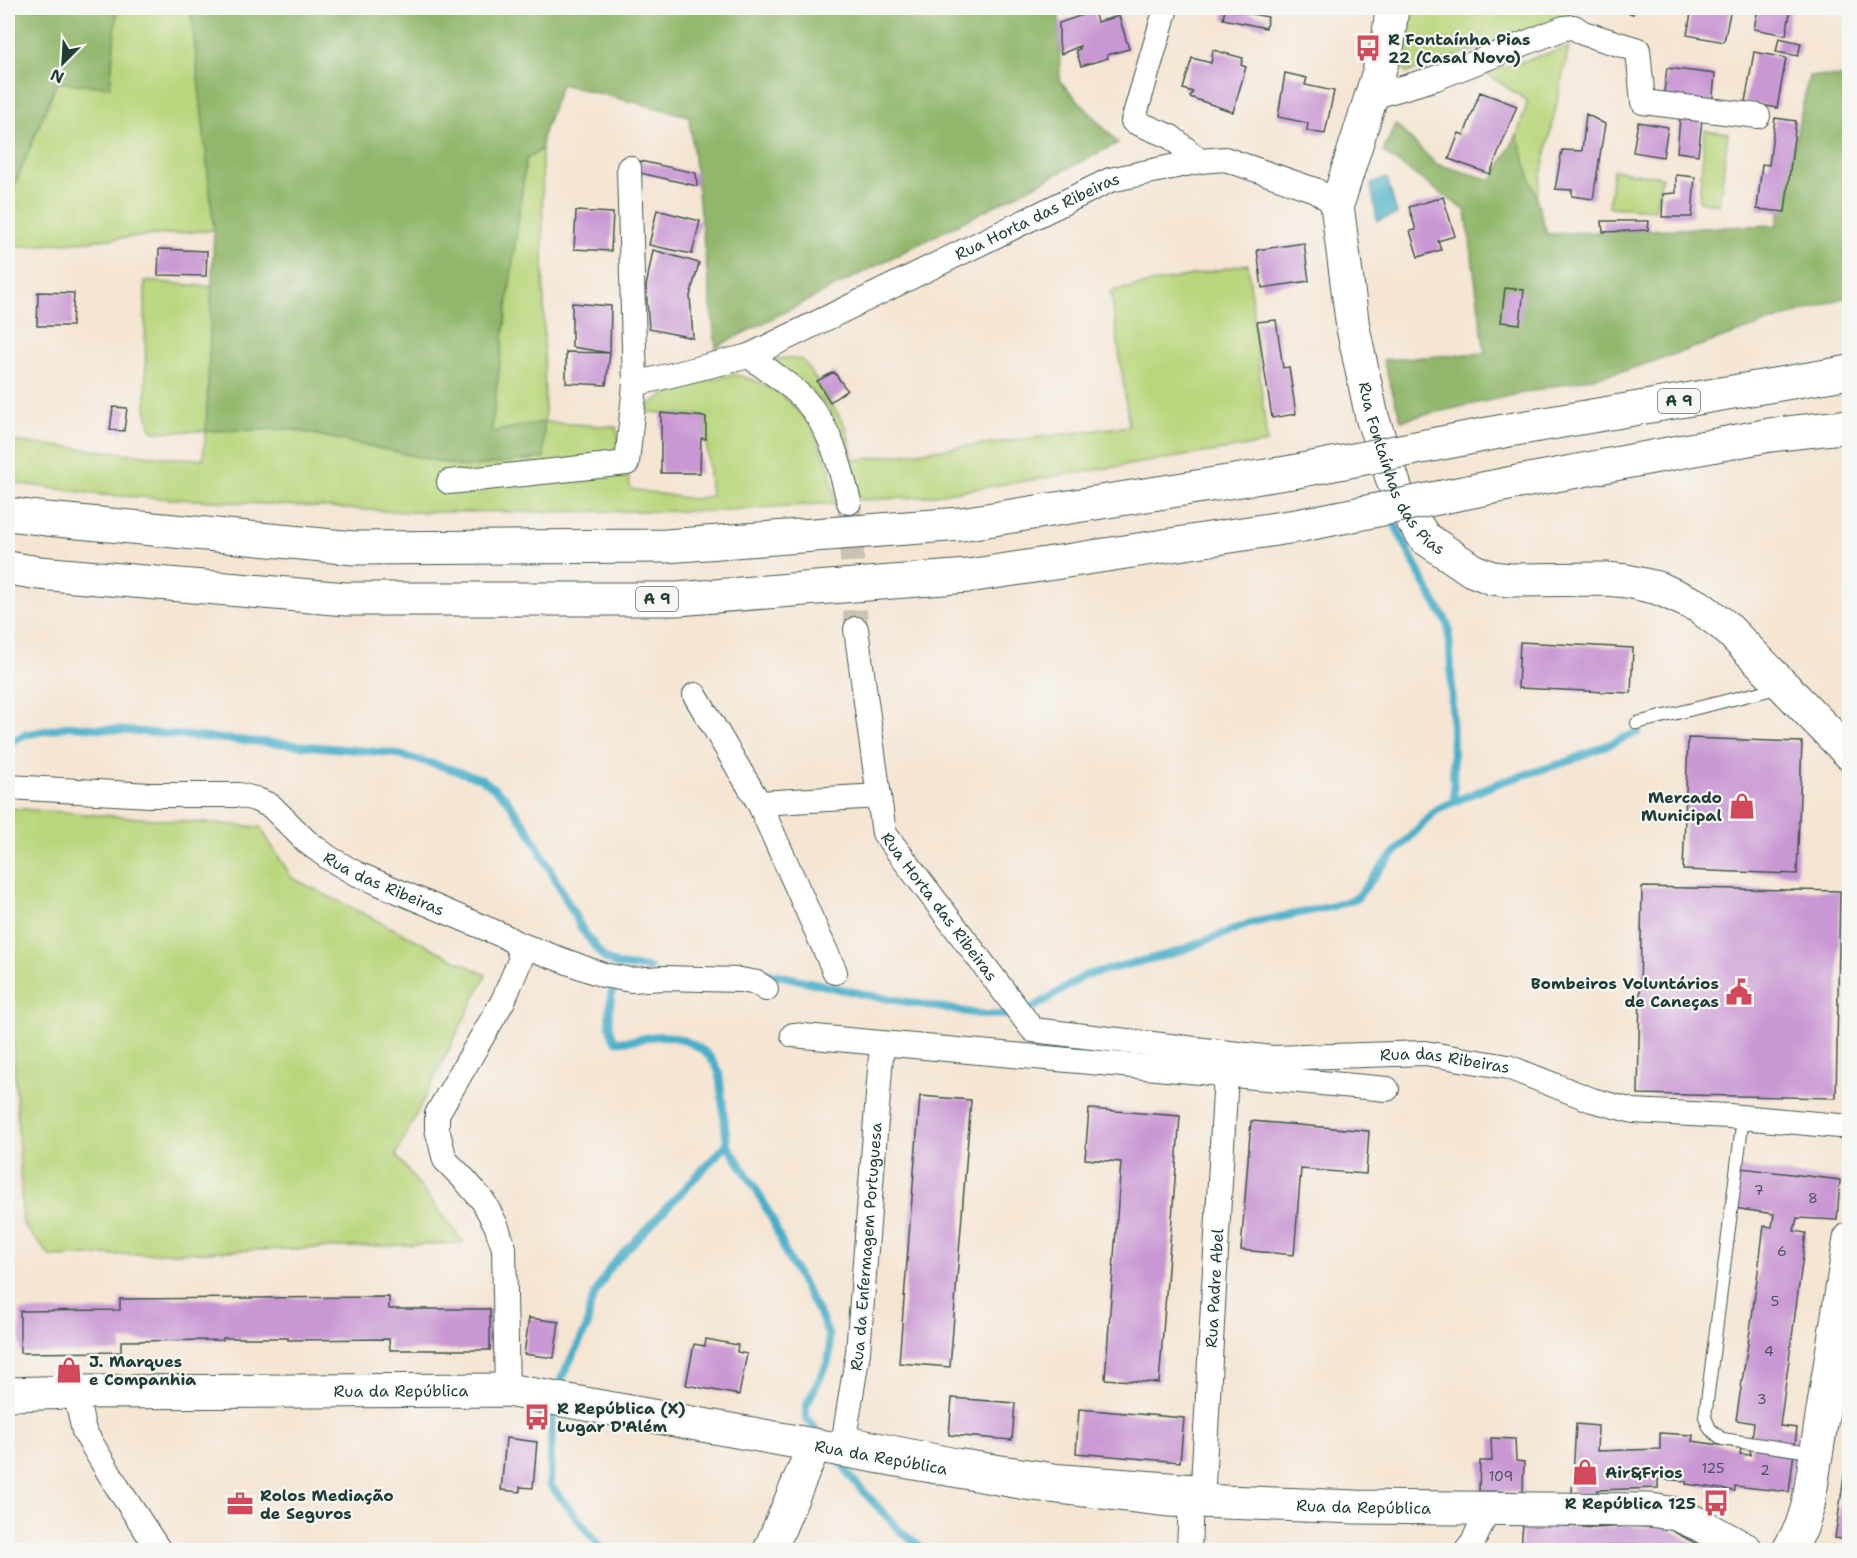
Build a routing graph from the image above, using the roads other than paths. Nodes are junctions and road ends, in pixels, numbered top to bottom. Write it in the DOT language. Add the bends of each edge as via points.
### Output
graph roads {
  1 [pos="1166,8"];
  2 [pos="1392,8"];
  3 [pos="1372,97"];
  4 [pos="1758,116"];
  5 [pos="1200,161"];
  6 [pos="629,168"];
  7 [pos="1337,206"];
  8 [pos="749,356"];
  9 [pos="1850,372"];
  10 [pos="635,384"];
  11 [pos="1850,426"];
  12 [pos="449,482"];
  13 [pos="849,502"];
  14 [pos="8,514"];
  15 [pos="8,568"];
  16 [pos="856,629"];
  17 [pos="1784,687"];
  18 [pos="695,695"];
  19 [pos="1637,723"];
  20 [pos="1850,754"];
  21 [pos="8,787"];
  22 [pos="879,796"];
  23 [pos="759,803"];
  24 [pos="516,943"];
  25 [pos="835,972"];
  26 [pos="766,989"];
  27 [pos="1033,1030"];
  28 [pos="793,1035"];
  29 [pos="882,1043"];
  30 [pos="1226,1074"];
  31 [pos="1387,1089"];
  32 [pos="1743,1118"];
  33 [pos="1850,1127"];
  34 [pos="1850,1239"];
  35 [pos="507,1390"];
  36 [pos="75,1392"];
  37 [pos="8,1394"];
  38 [pos="834,1443"];
  39 [pos="1816,1454"];
  40 [pos="1198,1495"];
  41 [pos="1488,1508"];
  42 [pos="159,1551"];
  43 [pos="770,1551"];
  44 [pos="1189,1551"];
  45 [pos="1467,1551"];
  46 [pos="1746,1551"];
  47 [pos="1789,1551"];
  1 -- 5 [label="street" via="1133,122 1171,138"];
  2 -- 3 [label="main road, Rua Fontaínhas das Pias" via="1388,43"];
  3 -- 4 [label="street" via="1436,78 1574,27 1638,50 1643,102"];
  3 -- 7 [label="main road, Rua Fontaínhas das Pias"];
  5 -- 7 [label="street, Rua Horta das Ribeiras" via="1225,159 1261,170 1315,190"];
  5 -- 8 [label="street, Rua Horta das Ribeiras" via="1110,180"];
  6 -- 10 [label="street"];
  7 -- 17 [label="main road, Rua Fontaínhas das Pias" via="1353,328 1371,417 1400,502 1425,538 1472,570 1492,578 1605,579 1675,594 1726,627"];
  8 -- 10 [label="street, Rua Horta das Ribeiras"];
  8 -- 13 [label="street" via="804,399 823,423 839,460"];
  9 -- 14 [label="main road, A 9, bridge" via="1509,430 1292,472 961,524 666,546 354,549"];
  10 -- 12 [label="street" via="627,463"];
  11 -- 15 [label="main road, A 9, bridge" via="1770,435 1302,525 968,576 676,599 346,599"];
  16 -- 22 [label="street, Rua Horta das Ribeiras"];
  17 -- 19 [label="lane"];
  17 -- 20 [label="main road, Rua Fontaínhas das Pias"];
  18 -- 23 [label="street"];
  21 -- 24 [label="street, Rua das Ribeiras" via="150,795 239,795 255,799 271,806 328,858 355,873"];
  22 -- 23 [label="street"];
  22 -- 27 [label="street, Rua Horta das Ribeiras" via="884,833"];
  23 -- 25 [label="street"];
  24 -- 26 [label="street, Rua das Ribeiras" via="603,975 631,980 741,980"];
  24 -- 35 [label="street" via="521,958 503,1001 437,1114 445,1160 483,1202 504,1248"];
  27 -- 32 [label="street, Rua das Ribeiras" via="1272,1058 1425,1053 1508,1066 1592,1100 1633,1111"];
  28 -- 29 [label="street"];
  29 -- 30 [label="street"];
  29 -- 38 [label="street, Rua da Enfermagem Portuguesa" via="858,1352"];
  30 -- 31 [label="street"];
  30 -- 40 [label="street, Rua Padre Abel"];
  32 -- 33 [label="street, Rua das Ribeiras"];
  32 -- 39 [label="lane" via="1705,1417 1710,1429 1722,1439"];
  34 -- 39 [label="main road"];
  35 -- 36 [label="main road, Rua da República"];
  35 -- 38 [label="main road, Rua da República"];
  36 -- 37 [label="main road, Rua da República"];
  36 -- 42 [label="street" via="84,1431"];
  38 -- 40 [label="main road, Rua da República" via="1026,1483 1170,1500"];
  38 -- 43 [label="main road"];
  39 -- 47 [label="main road" via="1808,1506"];
  40 -- 41 [label="main road, Rua da República" via="1356,1507"];
  40 -- 44 [label="street, Rua Padre Abel"];
  41 -- 45 [label="street"];
  41 -- 46 [label="main road, Rua da República" via="1651,1510 1676,1514"];
}
